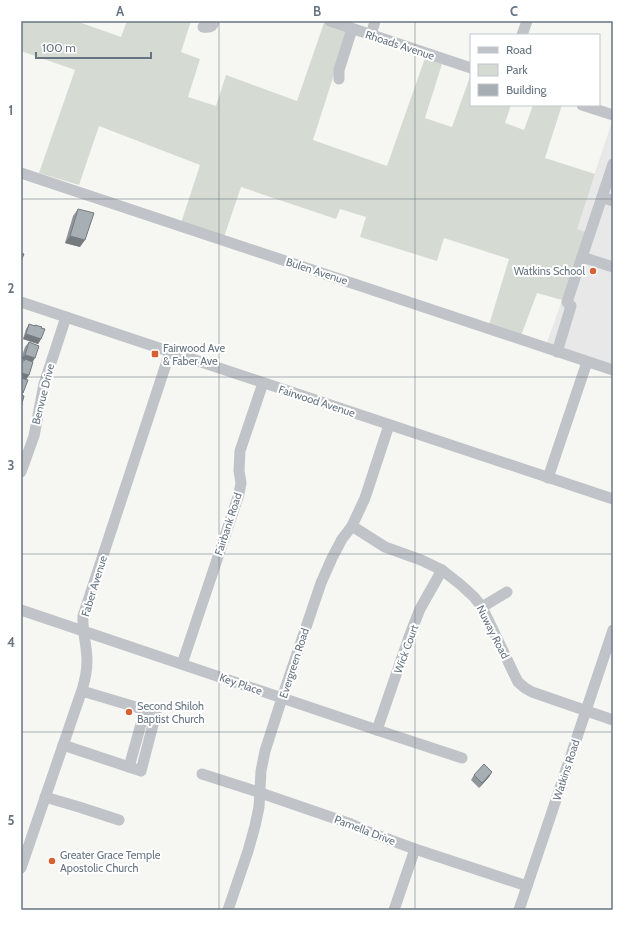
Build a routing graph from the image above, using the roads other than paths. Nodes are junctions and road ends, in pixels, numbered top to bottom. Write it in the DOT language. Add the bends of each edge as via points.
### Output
graph roads {
  1 [pos="214,21"];
  2 [pos="330,21"];
  3 [pos="374,21"];
  4 [pos="527,21"];
  5 [pos="348,25"];
  6 [pos="203,27"];
  7 [pos="522,34"];
  8 [pos="371,35"];
  9 [pos="470,68"];
  10 [pos="339,79"];
  11 [pos="585,106"];
  12 [pos="613,115"];
  13 [pos="613,164"];
  14 [pos="21,173"];
  15 [pos="602,197"];
  16 [pos="613,201"];
  17 [pos="582,256"];
  18 [pos="613,267"];
  19 [pos="21,302"];
  20 [pos="66,317"];
  21 [pos="170,352"];
  22 [pos="557,352"];
  23 [pos="587,362"];
  24 [pos="613,370"];
  25 [pos="263,383"];
  26 [pos="389,425"];
  27 [pos="21,472"];
  28 [pos="548,478"];
  29 [pos="613,499"];
  30 [pos="352,526"];
  31 [pos="442,570"];
  32 [pos="507,592"];
  33 [pos="482,607"];
  34 [pos="21,610"];
  35 [pos="613,630"];
  36 [pos="84,632"];
  37 [pos="182,664"];
  38 [pos="82,691"];
  39 [pos="282,698"];
  40 [pos="586,711"];
  41 [pos="613,720"];
  42 [pos="377,730"];
  43 [pos="63,744"];
  44 [pos="462,758"];
  45 [pos="202,774"];
  46 [pos="259,792"];
  47 [pos="45,797"];
  48 [pos="119,820"];
  49 [pos="414,849"];
  50 [pos="21,868"];
  51 [pos="527,886"];
  52 [pos="228,910"];
  53 [pos="394,910"];
  54 [pos="519,910"];
  1 -- 6 [label="street" via="211,26"];
  2 -- 5 [label="street, Rhoads Avenue"];
  3 -- 8 [label="street"];
  4 -- 7 [label="street"];
  5 -- 8 [label="street, Rhoads Avenue"];
  5 -- 10 [label="street"];
  8 -- 9 [label="street, Rhoads Avenue"];
  11 -- 12 [label="street"];
  13 -- 15 [label="street"];
  14 -- 22 [label="street, Bulen Avenue"];
  15 -- 16 [label="street"];
  15 -- 17 [label="street"];
  17 -- 18 [label="street"];
  17 -- 22 [label="street" via="566,302 572,306"];
  19 -- 20 [label="street, Fairwood Avenue"];
  20 -- 21 [label="street, Fairwood Avenue"];
  20 -- 27 [label="street, Benvue Drive" via="44,384 34,436"];
  21 -- 25 [label="street, Fairwood Avenue"];
  21 -- 36 [label="street, Faber Avenue" via="88,600 83,623"];
  22 -- 23 [label="street, Bulen Avenue"];
  23 -- 24 [label="street, Bulen Avenue"];
  23 -- 28 [label="street"];
  25 -- 26 [label="street, Fairwood Avenue"];
  25 -- 37 [label="street, Fairbank Road" via="240,451 239,494"];
  26 -- 28 [label="street, Fairwood Avenue"];
  26 -- 30 [label="street, Evergreen Road" via="365,498"];
  28 -- 29 [label="street, Fairwood Avenue"];
  30 -- 31 [label="street, Nuway Road" via="385,547"];
  30 -- 39 [label="street, Evergreen Road" via="342,539 321,583"];
  31 -- 33 [label="street, Nuway Road"];
  31 -- 42 [label="street, Wick Court" via="420,609"];
  32 -- 33 [label="street"];
  33 -- 40 [label="street, Nuway Road" via="518,682 532,692"];
  34 -- 36 [label="street, Key Place"];
  35 -- 40 [label="street, Watkins Road"];
  36 -- 37 [label="street, Key Place"];
  36 -- 38 [label="street, Faber Avenue" via="87,661"];
  37 -- 39 [label="street, Key Place"];
  38 -- 43 [label="street, Faber Avenue"];
  38 -- 43 [label="street" via="156,713 142,772"];
  39 -- 42 [label="street, Key Place"];
  39 -- 46 [label="street, Evergreen Road" via="260,771"];
  40 -- 41 [label="street, Nuway Road"];
  40 -- 51 [label="street, Watkins Road"];
  42 -- 44 [label="street, Key Place"];
  43 -- 47 [label="street, Faber Avenue"];
  45 -- 46 [label="street, Pamella Drive"];
  46 -- 49 [label="street, Pamella Drive"];
  46 -- 52 [label="street, Evergreen Road" via="255,826"];
  47 -- 48 [label="street"];
  47 -- 50 [label="street, Faber Avenue"];
  49 -- 51 [label="street, Pamella Drive"];
  49 -- 53 [label="street"];
  51 -- 54 [label="street, Watkins Road"];
}
